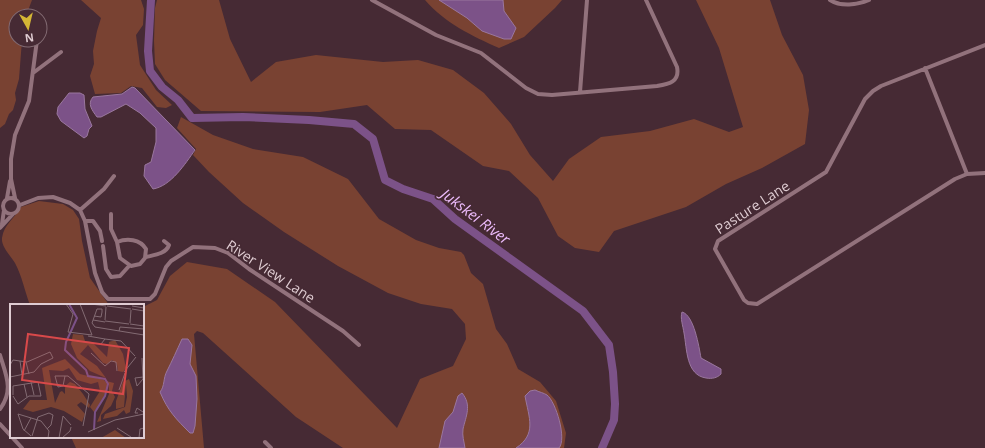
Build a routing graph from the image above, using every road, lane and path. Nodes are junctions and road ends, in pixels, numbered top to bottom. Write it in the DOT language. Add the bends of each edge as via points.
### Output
graph roads {
  1 [pos="372,0"];
  2 [pos="587,0"];
  3 [pos="646,0"];
  4 [pos="830,0"];
  5 [pos="869,0"];
  6 [pos="985,45"];
  7 [pos="36,48"];
  8 [pos="61,52"];
  9 [pos="926,68"];
  10 [pos="33,73"];
  11 [pos="580,92"];
  12 [pos="985,173"];
  13 [pos="967,174"];
  14 [pos="114,176"];
  15 [pos="11,178"];
  16 [pos="7,198"];
  17 [pos="15,198"];
  18 [pos="20,205"];
  19 [pos="4,210"];
  20 [pos="80,210"];
  21 [pos="14,214"];
  22 [pos="111,214"];
  23 [pos="85,221"];
  24 [pos="1,227"];
  25 [pos="164,241"];
  26 [pos="117,242"];
  27 [pos="146,257"];
  28 [pos="128,266"];
  29 [pos="359,345"];
  30 [pos="0,355"];
  31 [pos="0,408"];
  32 [pos="0,424"];
  33 [pos="10,435"];
  34 [pos="13,438"];
  35 [pos="265,442"];
  36 [pos="22,448"];
  37 [pos="271,448"];
  1 -- 11 [label="street" via="436,35 481,53 535,92 552,95"];
  2 -- 11 [label="street"];
  3 -- 11 [label="street" via="677,67 678,74 675,80 670,84 657,86"];
  4 -- 5 [label="street" via="853,4"];
  6 -- 9 [label="street, Pasture Lane"];
  7 -- 10 [label="street"];
  8 -- 10 [label="street"];
  9 -- 13 [label="street"];
  9 -- 13 [label="street, Pasture Lane" via="873,90 865,99 826,172 718,241 715,245 716,252 744,300 748,304 757,304"];
  10 -- 15 [label="street" via="29,101 13,145"];
  12 -- 13 [label="street, Pasture Lane"];
  14 -- 20 [label="street" via="108,185"];
  15 -- 16 [label="street"];
  15 -- 17 [label="street"];
  16 -- 17 [label="street"];
  16 -- 19 [label="street" via="3,203"];
  17 -- 18 [label="street"];
  18 -- 20 [label="street" via="38,198 53,197"];
  18 -- 21 [label="street"];
  19 -- 21 [label="street" via="6,213"];
  19 -- 24 [label="street"];
  20 -- 23 [label="street, River View Lane"];
  21 -- 24 [label="street"];
  22 -- 26 [label="street" via="111,229"];
  23 -- 28 [label="street" via="93,221 96,224 103,244 106,269 111,277 120,276"];
  23 -- 29 [label="street, River View Lane" via="93,268 102,292 108,299 150,299 155,294 168,264 191,247 206,246 228,253"];
  25 -- 27 [label="street" via="169,245 168,248"];
  26 -- 27 [label="street" via="130,239 140,243 146,249"];
  26 -- 28 [label="street" via="119,257"];
  27 -- 28 [label="street" via="140,264"];
  30 -- 31 [label="street" via="8,390 8,397"];
  32 -- 33 [label="street"];
  34 -- 36 [label="street"];
  35 -- 37 [label="street"];
}
